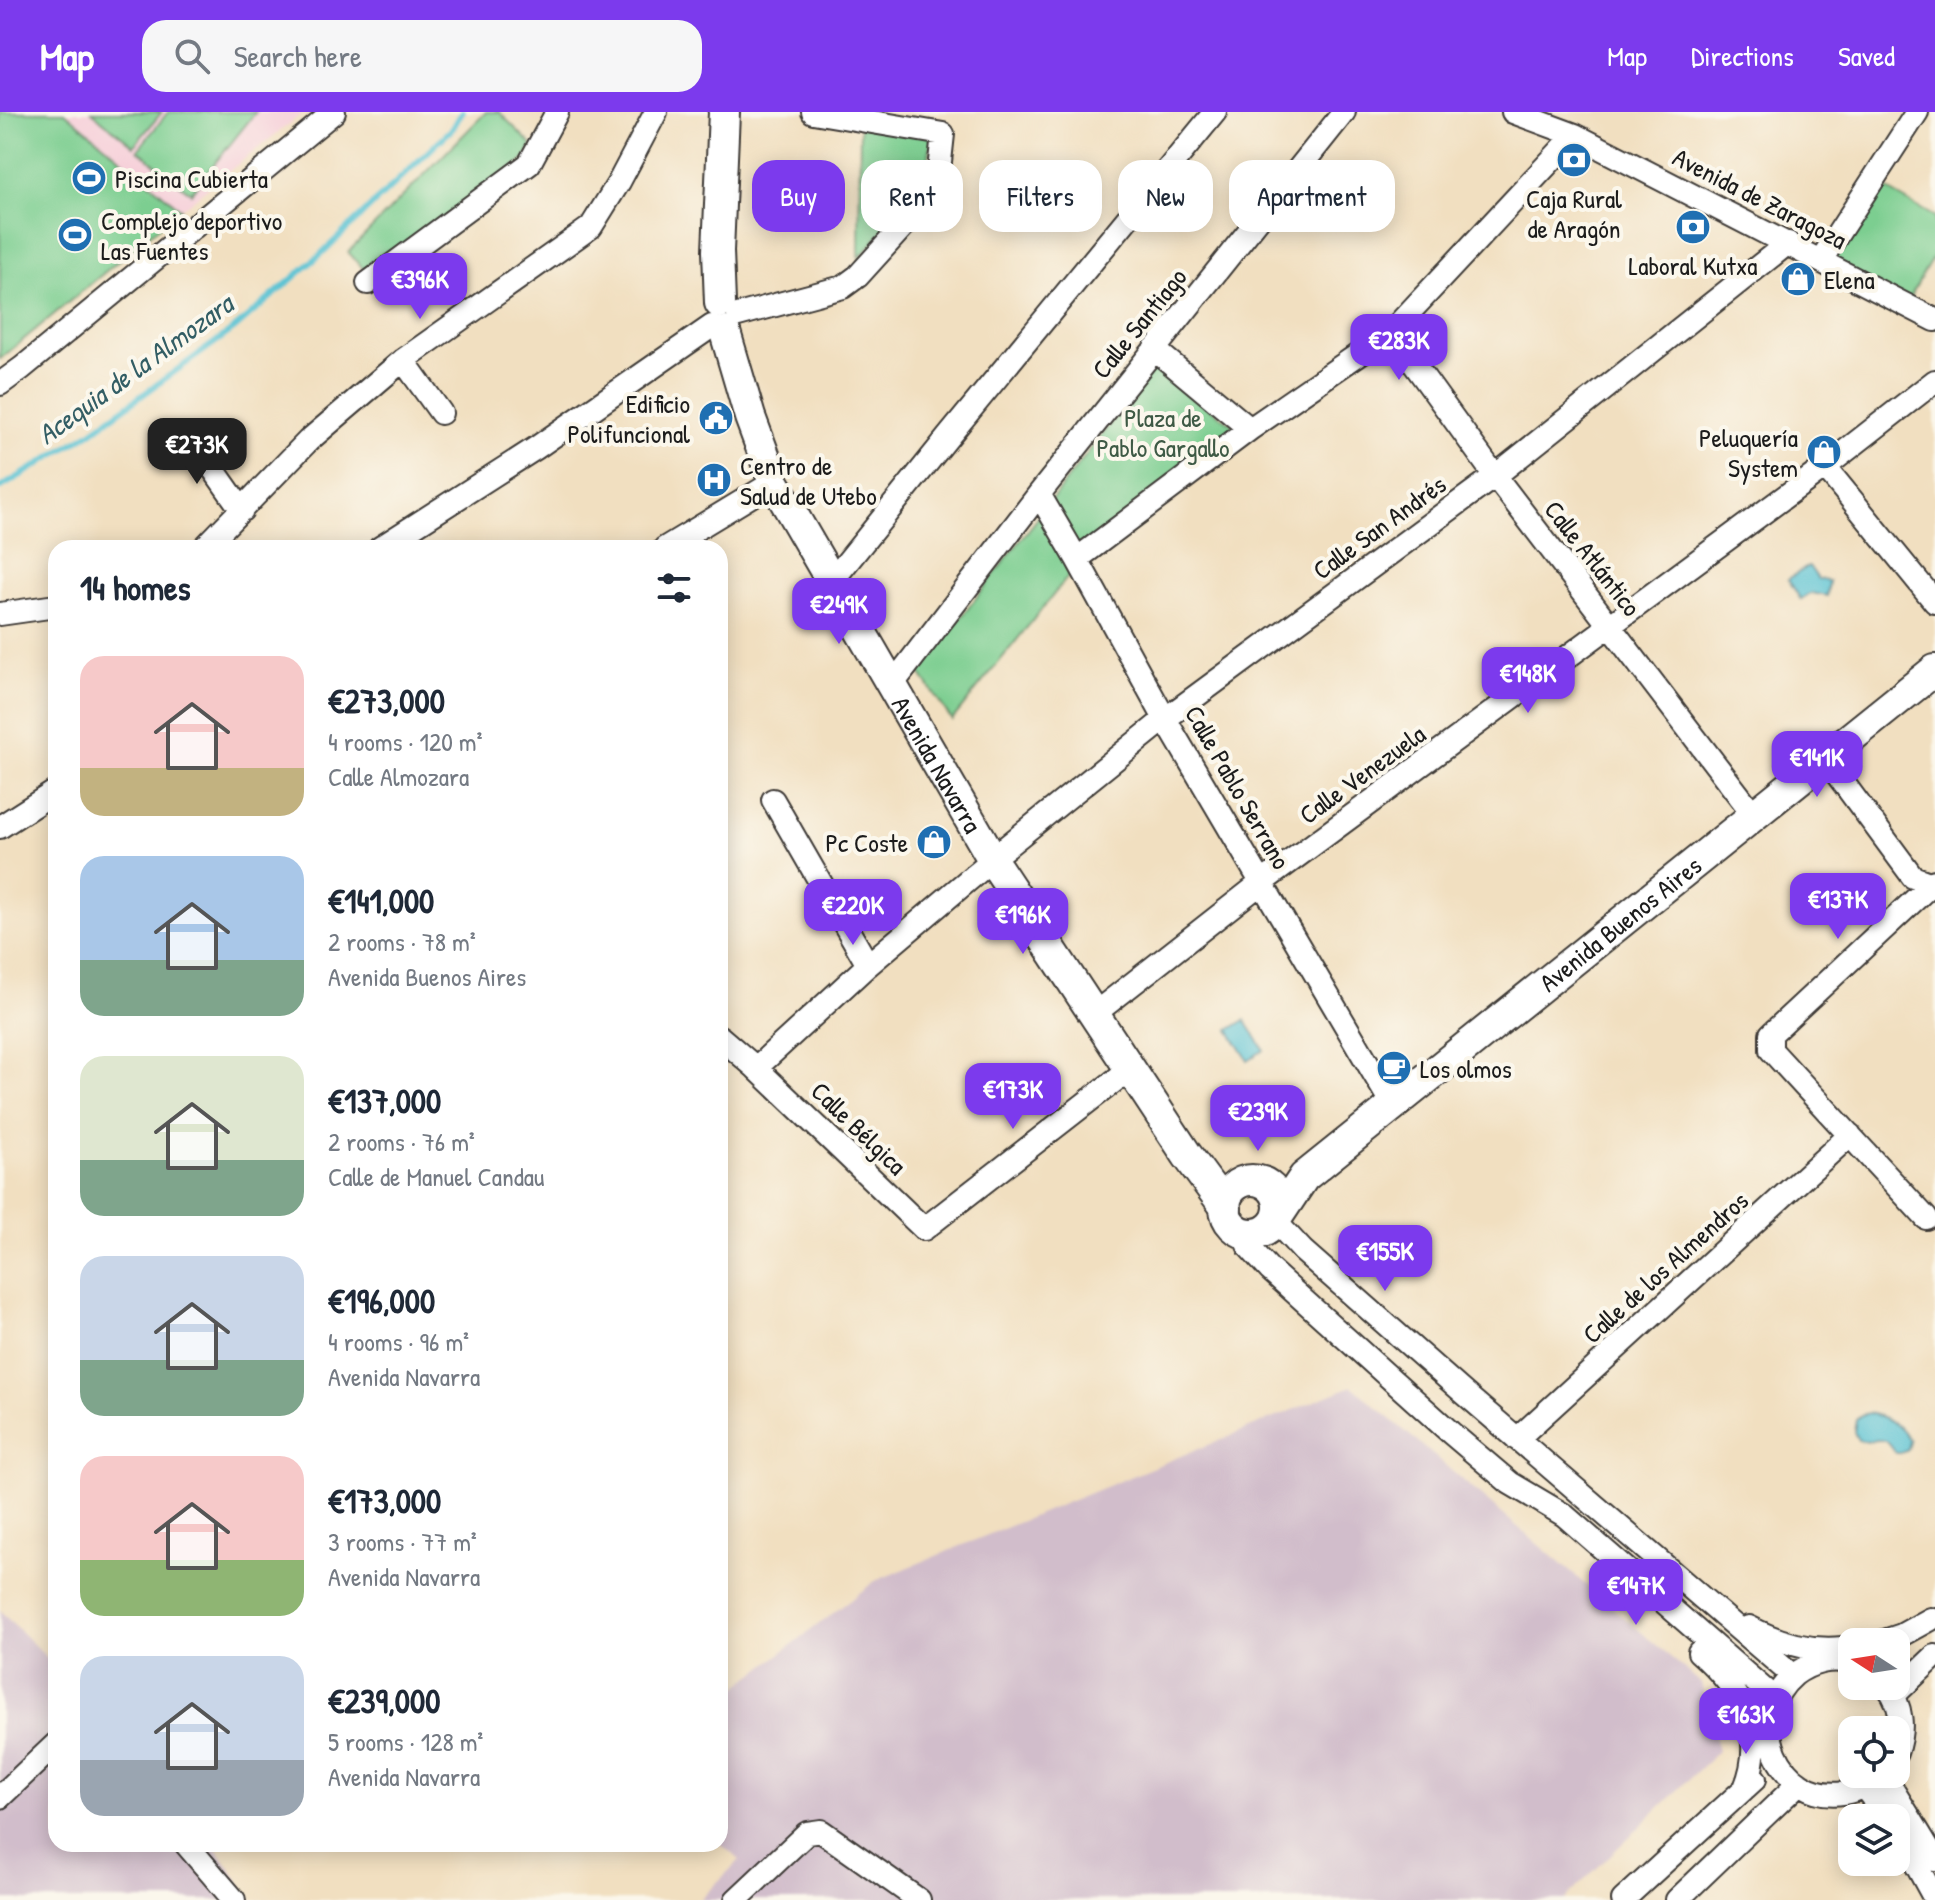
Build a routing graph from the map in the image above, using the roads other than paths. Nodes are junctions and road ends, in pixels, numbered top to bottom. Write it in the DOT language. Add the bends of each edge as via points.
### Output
graph roads {
  1 [pos="334,112"];
  2 [pos="557,112"];
  3 [pos="656,112"];
  4 [pos="813,112"];
  5 [pos="1215,112"];
  6 [pos="1344,112"];
  7 [pos="1513,112"];
  8 [pos="1917,112"];
  9 [pos="724,113"];
  10 [pos="1575,135"];
  11 [pos="1788,243"];
  12 [pos="1821,260"];
  13 [pos="368,283"];
  14 [pos="724,319"];
  15 [pos="1935,320"];
  16 [pos="1391,332"];
  17 [pos="1154,349"];
  18 [pos="403,360"];
  19 [pos="1935,381"];
  20 [pos="0,384"];
  21 [pos="441,413"];
  22 [pos="1250,429"];
  23 [pos="190,436"];
  24 [pos="1825,467"];
  25 [pos="1495,476"];
  26 [pos="774,482"];
  27 [pos="1039,494"];
  28 [pos="242,510"];
  29 [pos="212,540"];
  30 [pos="392,540"];
  31 [pos="678,540"];
  32 [pos="1077,559"];
  33 [pos="832,581"];
  34 [pos="1935,602"];
  35 [pos="48,607"];
  36 [pos="0,614"];
  37 [pos="1610,626"];
  38 [pos="1935,670"];
  39 [pos="892,685"];
  40 [pos="1165,719"];
  41 [pos="1825,758"];
  42 [pos="48,796"];
  43 [pos="773,800"];
  44 [pos="1754,815"];
  45 [pos="0,827"];
  46 [pos="993,859"];
  47 [pos="1261,883"];
  48 [pos="1934,884"];
  49 [pos="868,965"];
  50 [pos="1094,1014"];
  51 [pos="728,1044"];
  52 [pos="756,1068"];
  53 [pos="1131,1068"];
  54 [pos="1393,1106"];
  55 [pos="1850,1135"];
  56 [pos="1187,1155"];
  57 [pos="1304,1177"];
  58 [pos="1255,1183"];
  59 [pos="1277,1218"];
  60 [pos="1926,1218"];
  61 [pos="1234,1220"];
  62 [pos="1517,1439"];
  63 [pos="1510,1483"];
  64 [pos="1712,1607"];
  65 [pos="1933,1617"];
  66 [pos="1910,1630"];
  67 [pos="1910,1638"];
  68 [pos="1838,1649"];
  69 [pos="1935,1656"];
  70 [pos="1838,1660"];
  71 [pos="1910,1675"];
  72 [pos="1793,1676"];
  73 [pos="1775,1699"];
  74 [pos="48,1752"];
  75 [pos="1778,1758"];
  76 [pos="1799,1783"];
  77 [pos="1745,1788"];
  78 [pos="1853,1788"];
  79 [pos="1883,1788"];
  80 [pos="0,1797"];
  81 [pos="193,1852"];
  82 [pos="1910,1853"];
  83 [pos="1935,1859"];
  84 [pos="1935,1899"];
  85 [pos="234,1900"];
  86 [pos="736,1900"];
  87 [pos="919,1900"];
  88 [pos="1623,1900"];
  89 [pos="1677,1900"];
  1 -- 20 [label="street"];
  2 -- 13 [label="street" via="529,164"];
  3 -- 18 [label="street" via="591,227"];
  4 -- 14 [label="street" via="943,134 937,189 843,287"];
  5 -- 33 [label="street"];
  6 -- 17 [label="street, Calle Santiago"];
  7 -- 10 [label="street, Avenida de Zaragoza"];
  8 -- 12 [label="street"];
  9 -- 14 [label="street, Avenida Navarra" via="718,251"];
  10 -- 11 [label="street, Avenida de Zaragoza"];
  10 -- 16 [label="street"];
  11 -- 12 [label="street, Avenida de Zaragoza"];
  11 -- 25 [label="street, Calle San Andrés"];
  12 -- 15 [label="street, Avenida de Zaragoza"];
  14 -- 26 [label="street, Avenida Navarra"];
  14 -- 30 [label="street"];
  16 -- 22 [label="street"];
  16 -- 25 [label="street, Calle Atlántico"];
  17 -- 22 [label="street"];
  17 -- 27 [label="street, Calle Santiago"];
  18 -- 21 [label="street"];
  18 -- 28 [label="street" via="308,441"];
  19 -- 24 [label="street, Calle Venezuela"];
  22 -- 32 [label="street"];
  23 -- 28 [label="street"];
  24 -- 34 [label="street"];
  24 -- 37 [label="street, Calle Venezuela"];
  25 -- 37 [label="street, Calle Atlántico"];
  25 -- 40 [label="street, Calle San Andrés"];
  26 -- 31 [label="street"];
  26 -- 33 [label="street, Avenida Navarra"];
  27 -- 32 [label="street, Calle Pablo Serrano"];
  27 -- 39 [label="street, Calle Santiago"];
  28 -- 29 [label="street"];
  32 -- 40 [label="street, Calle Pablo Serrano"];
  33 -- 39 [label="street, Avenida Navarra"];
  35 -- 36 [label="street"];
  37 -- 44 [label="street, Calle Atlántico"];
  37 -- 47 [label="street, Calle Venezuela"];
  38 -- 41 [label="street, Avenida Buenos Aires"];
  39 -- 46 [label="street, Avenida Navarra"];
  40 -- 46 [label="street, Calle San Andrés"];
  40 -- 47 [label="street, Calle Pablo Serrano"];
  41 -- 44 [label="street, Avenida Buenos Aires"];
  41 -- 48 [label="street" via="1913,877"];
  42 -- 45 [label="street"];
  43 -- 49 [label="street"];
  44 -- 54 [label="street, Avenida Buenos Aires"];
  46 -- 49 [label="street, Calle San Andrés"];
  46 -- 50 [label="street, Avenida Navarra"];
  47 -- 50 [label="street, Calle Venezuela"];
  47 -- 54 [label="street, Calle Pablo Serrano"];
  48 -- 55 [label="street" via="1771,1034 1771,1050"];
  49 -- 52 [label="street, Calle San Andrés"];
  50 -- 53 [label="street, Avenida Navarra"];
  51 -- 52 [label="street, Calle Bélgica"];
  52 -- 53 [label="street, Calle Bélgica" via="924,1229"];
  53 -- 56 [label="street, Avenida Navarra"];
  54 -- 57 [label="street, Avenida Buenos Aires"];
  55 -- 60 [label="street"];
  55 -- 62 [label="street, Calle de los Almendros"];
  56 -- 58 [label="street, Avenida Navarra"];
  56 -- 61 [label="street, Avenida Navarra"];
  57 -- 58 [label="street, Avenida Buenos Aires"];
  57 -- 59 [label="street, Avenida Buenos Aires"];
  58 -- 59 [label="street" via="1276,1195"];
  58 -- 61 [label="street" via="1237,1185 1228,1195"];
  59 -- 61 [label="street" via="1261,1233 1248,1234"];
  59 -- 62 [label="street" via="1303,1251"];
  61 -- 63 [label="street, Avenida Navarra" via="1260,1261"];
  62 -- 64 [label="street"];
  63 -- 73 [label="street" via="1564,1515"];
  63 -- 77 [label="street" via="1720,1670 1749,1721 1755,1753"];
  64 -- 68 [label="street" via="1773,1639"];
  64 -- 72 [label="street"];
  65 -- 66 [label="street"];
  65 -- 67 [label="street"];
  69 -- 71 [label="street"];
  70 -- 72 [label="street" via="1821,1661"];
  72 -- 73 [label="street"];
  73 -- 75 [label="street" via="1769,1725"];
  74 -- 80 [label="street"];
  75 -- 76 [label="street"];
  75 -- 77 [label="street"];
  76 -- 78 [label="street" via="1820,1792"];
  76 -- 89 [label="street"];
  77 -- 88 [label="street"];
  79 -- 83 [label="street"];
  81 -- 85 [label="street"];
  82 -- 84 [label="street"];
  86 -- 87 [label="street" via="807,1833 821,1831"];
}
